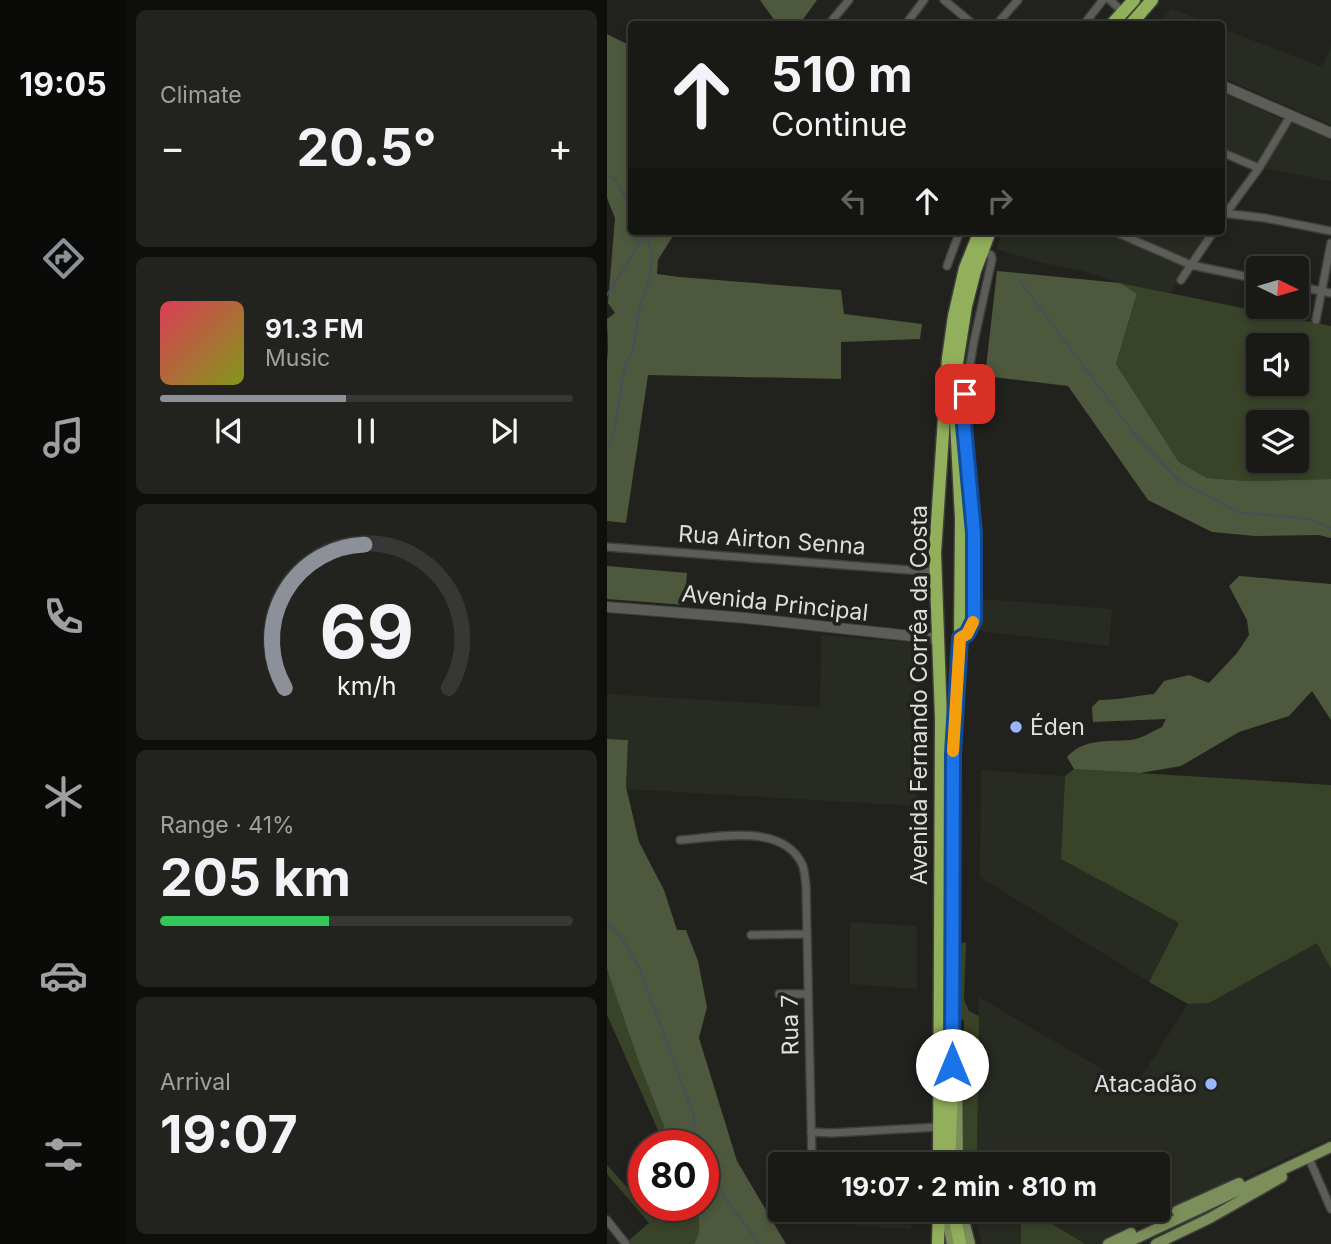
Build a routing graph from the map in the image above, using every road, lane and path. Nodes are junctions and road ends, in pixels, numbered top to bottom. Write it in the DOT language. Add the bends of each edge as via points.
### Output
graph roads {
  1 [pos="849,0"];
  2 [pos="924,0"];
  3 [pos="944,0"];
  4 [pos="1018,0"];
  5 [pos="1103,0"];
  6 [pos="1110,0"];
  7 [pos="1134,0"];
  8 [pos="1152,0"];
  9 [pos="1123,12"];
  10 [pos="832,21"];
  11 [pos="908,21"];
  12 [pos="969,21"];
  13 [pos="1000,21"];
  14 [pos="1086,21"];
  15 [pos="1115,21"];
  16 [pos="1134,21"];
  17 [pos="1225,87"];
  18 [pos="1291,115"];
  19 [pos="1331,133"];
  20 [pos="1225,154"];
  21 [pos="1259,168"];
  22 [pos="1225,212"];
  23 [pos="1225,215"];
  24 [pos="1331,231"];
  25 [pos="959,235"];
  26 [pos="978,235"];
  27 [pos="988,235"];
  28 [pos="1122,235"];
  29 [pos="1211,235"];
  30 [pos="1331,243"];
  31 [pos="1191,265"];
  32 [pos="947,267"];
  33 [pos="1246,276"];
  34 [pos="1181,281"];
  35 [pos="1309,288"];
  36 [pos="1321,291"];
  37 [pos="1331,293"];
  38 [pos="1316,320"];
  39 [pos="964,482"];
  40 [pos="607,547"];
  41 [pos="961,552"];
  42 [pos="935,553"];
  43 [pos="935,572"];
  44 [pos="607,607"];
  45 [pos="960,638"];
  46 [pos="939,639"];
  47 [pos="680,840"];
  48 [pos="806,934"];
  49 [pos="751,935"];
  50 [pos="779,993"];
  51 [pos="808,994"];
  52 [pos="952,1008"];
  53 [pos="943,1135"];
  54 [pos="811,1136"];
  55 [pos="1331,1147"];
  56 [pos="812,1152"];
  57 [pos="941,1152"];
  58 [pos="947,1152"];
  59 [pos="958,1152"];
  60 [pos="1331,1154"];
  61 [pos="1311,1163"];
  62 [pos="1280,1174"];
  63 [pos="1331,1209"];
  64 [pos="607,1220"];
  65 [pos="939,1222"];
  66 [pos="948,1222"];
  67 [pos="956,1222"];
  68 [pos="964,1222"];
  69 [pos="622,1242"];
  70 [pos="938,1244"];
  71 [pos="952,1244"];
  72 [pos="960,1244"];
  73 [pos="970,1244"];
  74 [pos="1108,1244"];
  75 [pos="1124,1244"];
  76 [pos="1138,1244"];
  77 [pos="1156,1244"];
  1 -- 10 [label="street"];
  2 -- 11 [label="street"];
  3 -- 12 [label="street"];
  4 -- 13 [label="street"];
  5 -- 14 [label="street"];
  6 -- 9 [label="street"];
  7 -- 9 [label="highway"];
  8 -- 16 [label="highway"];
  9 -- 15 [label="highway"];
  17 -- 18 [label="street"];
  18 -- 19 [label="street"];
  18 -- 21 [label="street"];
  20 -- 21 [label="street"];
  21 -- 22 [label="street"];
  23 -- 24 [label="street"];
  25 -- 32 [label="street"];
  26 -- 42 [label="highway, Avenida Fernando Corrêa da Costa" via="965,268 948,358"];
  27 -- 39 [label="highway, Avenida Fernando Corrêa da Costa" via="966,306 954,382"];
  28 -- 31 [label="street"];
  29 -- 31 [label="street"];
  30 -- 36 [label="street"];
  31 -- 33 [label="street"];
  31 -- 34 [label="street"];
  35 -- 36 [label="street"];
  36 -- 37 [label="street"];
  36 -- 38 [label="street"];
  39 -- 41 [label="highway, Avenida Fernando Corrêa da Costa"];
  39 -- 45 [label="street" via="974,533 974,620"];
  40 -- 43 [label="street, Rua Airton Senna"];
  41 -- 42 [label="highway" via="944,545"];
  41 -- 45 [label="highway, Avenida Fernando Corrêa da Costa"];
  42 -- 43 [label="highway, Avenida Fernando Corrêa da Costa"];
  43 -- 46 [label="highway, Avenida Fernando Corrêa da Costa"];
  44 -- 46 [label="street, Avenida Principal"];
  45 -- 46 [label="highway"];
  45 -- 52 [label="highway, Avenida Fernando Corrêa da Costa" via="953,754"];
  46 -- 53 [label="highway, Avenida Fernando Corrêa da Costa"];
  47 -- 48 [label="street, Rua 7" via="745,834 769,838 793,851 803,865 807,886"];
  48 -- 49 [label="street"];
  48 -- 51 [label="street, Rua 7"];
  50 -- 51 [label="street"];
  51 -- 54 [label="street, Rua 7"];
  52 -- 53 [label="highway, Avenida Fernando Corrêa da Costa"];
  52 -- 59 [label="main road, Avenida Fernando Corrêa da Costa"];
  53 -- 54 [label="street"];
  53 -- 57 [label="highway, Avenida Fernando Corrêa da Costa"];
  53 -- 58 [label="highway"];
  54 -- 56 [label="street, Rua 7"];
  55 -- 62 [label="main road"];
  60 -- 61 [label="main road"];
  61 -- 62 [label="main road"];
  61 -- 63 [label="street"];
  62 -- 74 [label="main road" via="1221,1189"];
  62 -- 75 [label="main road"];
  62 -- 76 [label="main road"];
  62 -- 77 [label="main road" via="1210,1218"];
  64 -- 69 [label="street"];
  65 -- 70 [label="highway"];
  66 -- 71 [label="main road"];
  67 -- 72 [label="highway"];
  68 -- 73 [label="main road"];
}
